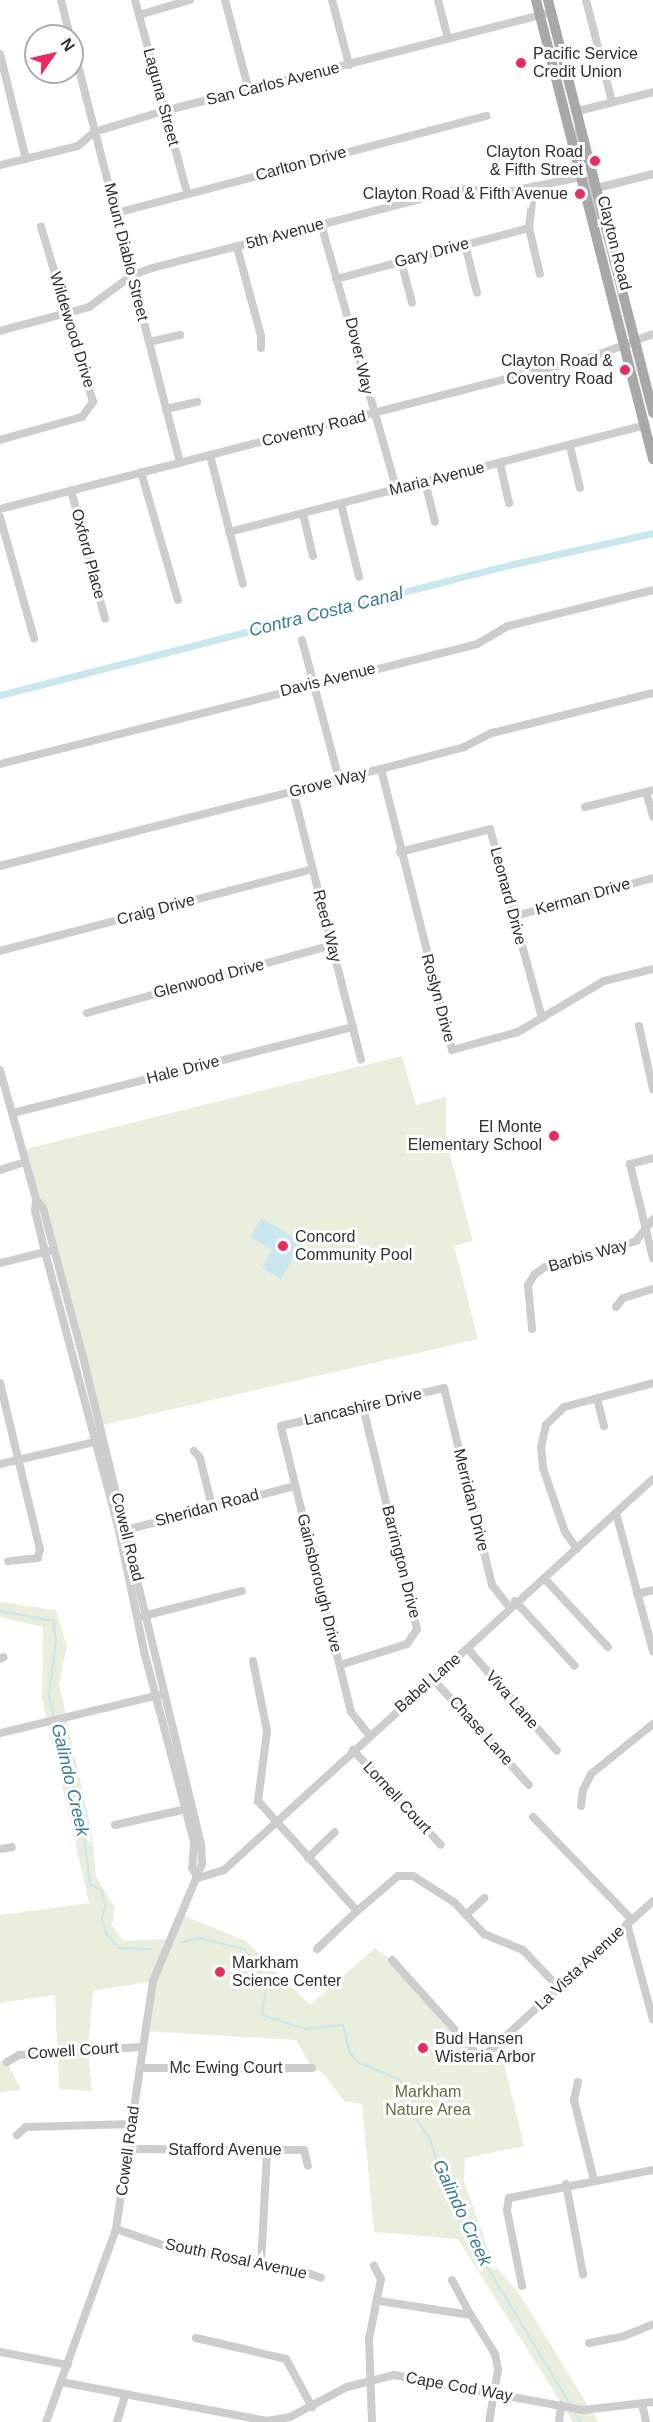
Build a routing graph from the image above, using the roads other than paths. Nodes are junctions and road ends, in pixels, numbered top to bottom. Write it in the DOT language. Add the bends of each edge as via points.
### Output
graph roads {
  1 [pos="61,0"];
  2 [pos="135,0"];
  3 [pos="190,0"];
  4 [pos="225,0"];
  5 [pos="332,0"];
  6 [pos="438,0"];
  7 [pos="536,0"];
  8 [pos="548,0"];
  9 [pos="586,0"];
  10 [pos="551,13"];
  11 [pos="139,15"];
  12 [pos="539,15"];
  13 [pos="67,24"];
  14 [pos="448,39"];
  15 [pos="0,54"];
  16 [pos="349,64"];
  17 [pos="82,84"];
  18 [pos="249,91"];
  19 [pos="653,92"];
  20 [pos="612,102"];
  21 [pos="164,111"];
  22 [pos="578,111"];
  23 [pos="486,116"];
  24 [pos="581,124"];
  25 [pos="94,132"];
  26 [pos="26,159"];
  27 [pos="0,165"];
  28 [pos="653,174"];
  29 [pos="581,177"];
  30 [pos="534,186"];
  31 [pos="597,188"];
  32 [pos="187,194"];
  33 [pos="116,213"];
  34 [pos="321,224"];
  35 [pos="41,227"];
  36 [pos="606,227"];
  37 [pos="529,228"];
  38 [pos="465,244"];
  39 [pos="237,247"];
  40 [pos="401,261"];
  41 [pos="540,274"];
  42 [pos="131,276"];
  43 [pos="336,279"];
  44 [pos="477,293"];
  45 [pos="412,303"];
  46 [pos="66,314"];
  47 [pos="0,331"];
  48 [pos="653,334"];
  49 [pos="180,335"];
  50 [pos="149,342"];
  51 [pos="630,342"];
  52 [pos="261,348"];
  53 [pos="197,402"];
  54 [pos="166,409"];
  55 [pos="653,413"];
  56 [pos="373,414"];
  57 [pos="645,425"];
  58 [pos="0,440"];
  59 [pos="570,446"];
  60 [pos="210,455"];
  61 [pos="653,459"];
  62 [pos="180,462"];
  63 [pos="500,463"];
  64 [pos="141,472"];
  65 [pos="425,482"];
  66 [pos="396,488"];
  67 [pos="580,488"];
  68 [pos="71,490"];
  69 [pos="509,503"];
  70 [pos="341,504"];
  71 [pos="0,508"];
  72 [pos="303,514"];
  73 [pos="0,517"];
  74 [pos="435,522"];
  75 [pos="229,532"];
  76 [pos="313,556"];
  77 [pos="359,577"];
  78 [pos="243,584"];
  79 [pos="653,590"];
  80 [pos="178,600"];
  81 [pos="105,619"];
  82 [pos="34,638"];
  83 [pos="302,640"];
  84 [pos="314,683"];
  85 [pos="653,693"];
  86 [pos="0,764"];
  87 [pos="381,770"];
  88 [pos="339,779"];
  89 [pos="293,791"];
  90 [pos="650,791"];
  91 [pos="585,807"];
  92 [pos="653,817"];
  93 [pos="400,852"];
  94 [pos="0,866"];
  95 [pos="312,869"];
  96 [pos="653,878"];
  97 [pos="513,917"];
  98 [pos="332,945"];
  99 [pos="0,951"];
  100 [pos="653,969"];
  101 [pos="87,1013"];
  102 [pos="542,1018"];
  103 [pos="639,1026"];
  104 [pos="352,1027"];
  105 [pos="361,1060"];
  106 [pos="0,1070"];
  107 [pos="653,1089"];
  108 [pos="13,1113"];
  109 [pos="653,1158"];
  110 [pos="25,1162"];
  111 [pos="0,1170"];
  112 [pos="653,1220"];
  113 [pos="646,1231"];
  114 [pos="49,1251"];
  115 [pos="653,1257"];
  116 [pos="0,1263"];
  117 [pos="653,1289"];
  118 [pos="616,1306"];
  119 [pos="532,1329"];
  120 [pos="0,1383"];
  121 [pos="653,1383"];
  122 [pos="444,1388"];
  123 [pos="597,1398"];
  124 [pos="363,1408"];
  125 [pos="281,1426"];
  126 [pos="604,1426"];
  127 [pos="98,1441"];
  128 [pos="194,1450"];
  129 [pos="20,1459"];
  130 [pos="0,1464"];
  131 [pos="653,1479"];
  132 [pos="295,1486"];
  133 [pos="212,1506"];
  134 [pos="616,1513"];
  135 [pos="122,1530"];
  136 [pos="577,1549"];
  137 [pos="8,1561"];
  138 [pos="544,1578"];
  139 [pos="653,1590"];
  140 [pos="242,1591"];
  141 [pos="638,1594"];
  142 [pos="512,1604"];
  143 [pos="143,1616"];
  144 [pos="608,1647"];
  145 [pos="468,1649"];
  146 [pos="653,1651"];
  147 [pos="253,1662"];
  148 [pos="340,1665"];
  149 [pos="575,1666"];
  150 [pos="432,1678"];
  151 [pos="159,1695"];
  152 [pos="653,1724"];
  153 [pos="0,1733"];
  154 [pos="369,1736"];
  155 [pos="353,1750"];
  156 [pos="557,1751"];
  157 [pos="529,1785"];
  158 [pos="581,1806"];
  159 [pos="189,1809"];
  160 [pos="533,1817"];
  161 [pos="276,1822"];
  162 [pos="115,1825"];
  163 [pos="335,1832"];
  164 [pos="441,1845"];
  165 [pos="12,1847"];
  166 [pos="0,1848"];
  167 [pos="308,1858"];
  168 [pos="198,1878"];
  169 [pos="484,1898"];
  170 [pos="653,1901"];
  171 [pos="357,1911"];
  172 [pos="466,1915"];
  173 [pos="630,1922"];
  174 [pos="317,1949"];
  175 [pos="392,1960"];
  176 [pos="558,1987"];
  177 [pos="653,2020"];
  178 [pos="141,2047"];
  179 [pos="7,2062"];
  180 [pos="140,2068"];
  181 [pos="312,2068"];
  182 [pos="578,2082"];
  183 [pos="132,2124"];
  184 [pos="17,2135"];
  185 [pos="129,2149"];
  186 [pos="267,2152"];
  187 [pos="308,2166"];
  188 [pos="653,2170"];
  189 [pos="594,2180"];
  190 [pos="566,2184"];
  191 [pos="116,2229"];
  192 [pos="261,2264"];
  193 [pos="374,2266"];
  194 [pos="583,2274"];
  195 [pos="321,2278"];
  196 [pos="452,2280"];
  197 [pos="522,2286"];
  198 [pos="379,2301"];
  199 [pos="471,2315"];
  200 [pos="653,2324"];
  201 [pos="196,2338"];
  202 [pos="589,2343"];
  203 [pos="0,2352"];
  204 [pos="68,2365"];
  205 [pos="372,2379"];
  206 [pos="61,2382"];
  207 [pos="496,2393"];
  208 [pos="125,2395"];
  209 [pos="653,2402"];
  210 [pos="642,2403"];
  211 [pos="561,2405"];
  212 [pos="312,2407"];
  213 [pos="218,2418"];
  214 [pos="46,2422"];
  215 [pos="117,2422"];
  216 [pos="372,2422"];
  217 [pos="489,2422"];
  218 [pos="559,2422"];
  219 [pos="646,2422"];
  1 -- 13 [label="street"];
  2 -- 11 [label="street, Laguna Street"];
  3 -- 11 [label="street"];
  4 -- 18 [label="street"];
  5 -- 16 [label="street"];
  6 -- 14 [label="street"];
  7 -- 12 [label="main road, Clayton Road"];
  8 -- 10 [label="main road, Clayton Road"];
  9 -- 20 [label="street"];
  10 -- 12 [label="street, San Carlos Avenue"];
  10 -- 22 [label="main road, Clayton Road"];
  11 -- 21 [label="street, Laguna Street"];
  12 -- 14 [label="street, San Carlos Avenue"];
  12 -- 29 [label="main road, Clayton Road"];
  14 -- 16 [label="street, San Carlos Avenue"];
  15 -- 26 [label="street"];
  16 -- 18 [label="street, San Carlos Avenue"];
  17 -- 25 [label="street, Mount Diablo Street"];
  18 -- 21 [label="street, San Carlos Avenue"];
  19 -- 20 [label="street"];
  20 -- 22 [label="street"];
  21 -- 25 [label="street, San Carlos Avenue"];
  21 -- 32 [label="street, Laguna Street"];
  22 -- 24 [label="main road, Clayton Road"];
  23 -- 32 [label="street, Carlton Drive"];
  24 -- 29 [label="street" via="577,136 584,166"];
  24 -- 31 [label="main road, Clayton Road"];
  25 -- 26 [label="street, San Carlos Avenue" via="78,146"];
  25 -- 33 [label="street, Mount Diablo Street"];
  26 -- 27 [label="street, San Carlos Avenue"];
  28 -- 31 [label="street"];
  29 -- 30 [label="street, 5th Avenue"];
  29 -- 36 [label="street" via="589,183 597,214"];
  29 -- 51 [label="main road, Clayton Road"];
  30 -- 34 [label="street, 5th Avenue" via="507,192 459,189"];
  30 -- 37 [label="street"];
  31 -- 36 [label="main road, Clayton Road"];
  32 -- 33 [label="street, Carlton Drive"];
  33 -- 42 [label="street, Mount Diablo Street"];
  34 -- 39 [label="street, 5th Avenue"];
  34 -- 43 [label="street, Dover Way"];
  35 -- 46 [label="street, Wildewood Drive"];
  36 -- 51 [label="main road, Clayton Road"];
  37 -- 38 [label="street, Gary Drive"];
  37 -- 41 [label="street"];
  38 -- 40 [label="street, Gary Drive"];
  38 -- 44 [label="street"];
  39 -- 42 [label="street, 5th Avenue"];
  39 -- 52 [label="street"];
  40 -- 43 [label="street, Gary Drive"];
  40 -- 45 [label="street"];
  42 -- 46 [label="street, 5th Avenue" via="99,302"];
  42 -- 50 [label="street, Mount Diablo Street"];
  43 -- 56 [label="street, Dover Way" via="344,295"];
  46 -- 47 [label="street, 5th Avenue"];
  46 -- 58 [label="street, Wildewood Drive" via="92,395 90,410 82,417"];
  48 -- 51 [label="street, Coventry Road"];
  49 -- 50 [label="street"];
  50 -- 54 [label="street, Mount Diablo Street"];
  51 -- 55 [label="main road, Clayton Road"];
  51 -- 56 [label="street, Coventry Road"];
  51 -- 57 [label="main road, Clayton Road"];
  53 -- 54 [label="street"];
  54 -- 62 [label="street, Mount Diablo Street"];
  56 -- 60 [label="street, Coventry Road"];
  56 -- 66 [label="street, Dover Way" via="380,424"];
  57 -- 59 [label="street, Maria Avenue"];
  57 -- 61 [label="main road, Clayton Road"];
  59 -- 63 [label="street, Maria Avenue"];
  59 -- 67 [label="street"];
  60 -- 62 [label="street, Coventry Road"];
  60 -- 75 [label="street"];
  62 -- 64 [label="street, Coventry Road"];
  63 -- 65 [label="street, Maria Avenue"];
  63 -- 69 [label="street"];
  64 -- 68 [label="street, Coventry Road"];
  64 -- 80 [label="street"];
  65 -- 66 [label="street, Maria Avenue"];
  65 -- 74 [label="street"];
  66 -- 70 [label="street, Maria Avenue"];
  68 -- 71 [label="street, Coventry Road"];
  68 -- 81 [label="street, Oxford Place"];
  70 -- 72 [label="street, Maria Avenue"];
  70 -- 77 [label="street"];
  72 -- 75 [label="street, Maria Avenue"];
  72 -- 76 [label="street"];
  73 -- 82 [label="street"];
  75 -- 78 [label="street"];
  79 -- 84 [label="street, Davis Avenue" via="508,626 477,644"];
  83 -- 84 [label="street"];
  84 -- 86 [label="street, Davis Avenue"];
  84 -- 88 [label="street"];
  85 -- 87 [label="street, Grove Way" via="492,733 464,747"];
  87 -- 88 [label="street, Grove Way"];
  87 -- 93 [label="street, Roslyn Drive"];
  88 -- 89 [label="street, Grove Way"];
  89 -- 94 [label="street, Grove Way"];
  89 -- 95 [label="street, Reed Way"];
  90 -- 91 [label="street"];
  90 -- 92 [label="street"];
  93 -- 97 [label="street, Leonard Drive" via="490,829"];
  93 -- 102 [label="street, Roslyn Drive" via="452,1050 518,1032"];
  95 -- 98 [label="street, Reed Way"];
  95 -- 99 [label="street, Craig Drive"];
  96 -- 97 [label="street, Kerman Drive"];
  97 -- 102 [label="street, Leonard Drive"];
  98 -- 101 [label="street, Glenwood Drive"];
  98 -- 104 [label="street, Reed Way"];
  100 -- 102 [label="street, Roslyn Drive" via="604,981"];
  103 -- 107 [label="street"];
  104 -- 105 [label="street, Reed Way"];
  104 -- 108 [label="street, Hale Drive"];
  106 -- 108 [label="street, Cowell Road"];
  108 -- 110 [label="street, Cowell Road"];
  109 -- 113 [label="street" via="630,1164"];
  110 -- 111 [label="street"];
  110 -- 114 [label="street, Cowell Road" via="36,1199 34,1211"];
  112 -- 113 [label="street, Barbis Way"];
  113 -- 115 [label="street"];
  113 -- 119 [label="street, Barbis Way" via="636,1242 545,1267 535,1274 528,1285"];
  114 -- 116 [label="street"];
  114 -- 127 [label="street, Cowell Road"];
  117 -- 118 [label="street" via="623,1298"];
  120 -- 129 [label="street"];
  121 -- 123 [label="street"];
  122 -- 124 [label="street, Lancashire Drive"];
  122 -- 142 [label="street, Merridan Drive" via="492,1585"];
  123 -- 126 [label="street"];
  123 -- 136 [label="street" via="564,1407 546,1425 541,1447 543,1468 564,1532"];
  124 -- 125 [label="street, Lancashire Drive"];
  124 -- 148 [label="street, Barrington Drive" via="417,1629 407,1644"];
  125 -- 132 [label="street, Gainsborough Drive"];
  127 -- 129 [label="street"];
  127 -- 135 [label="street, Cowell Road"];
  128 -- 133 [label="street" via="200,1458"];
  129 -- 130 [label="street"];
  129 -- 137 [label="street" via="40,1549 38,1558"];
  131 -- 134 [label="street, Babel Lane"];
  132 -- 133 [label="street, Sheridan Road"];
  132 -- 148 [label="street, Gainsborough Drive"];
  133 -- 135 [label="street, Sheridan Road"];
  134 -- 136 [label="street, Babel Lane"];
  134 -- 141 [label="street"];
  135 -- 143 [label="street, Cowell Road"];
  136 -- 138 [label="street, Babel Lane"];
  138 -- 142 [label="street, Babel Lane"];
  138 -- 144 [label="street"];
  139 -- 141 [label="street"];
  140 -- 143 [label="street"];
  141 -- 146 [label="street"];
  142 -- 145 [label="street, Babel Lane"];
  142 -- 149 [label="street"];
  143 -- 151 [label="street, Cowell Road"];
  145 -- 150 [label="street, Babel Lane"];
  145 -- 156 [label="street, Viva Lane"];
  147 -- 161 [label="street" via="267,1731 258,1801"];
  148 -- 154 [label="street, Gainsborough Drive" via="351,1712"];
  150 -- 154 [label="street, Babel Lane"];
  150 -- 157 [label="street, Chase Lane"];
  151 -- 153 [label="street"];
  151 -- 159 [label="street, Cowell Road"];
  152 -- 158 [label="street" via="591,1774"];
  154 -- 155 [label="street, Babel Lane"];
  155 -- 161 [label="street, Babel Lane"];
  155 -- 164 [label="street, Lornell Court"];
  159 -- 162 [label="street"];
  159 -- 168 [label="street, Cowell Road" via="194,1842 192,1868"];
  160 -- 173 [label="street"];
  161 -- 167 [label="street"];
  161 -- 168 [label="street, Babel Lane" via="224,1870"];
  163 -- 167 [label="street"];
  165 -- 166 [label="street"];
  167 -- 171 [label="street"];
  168 -- 178 [label="street, Cowell Road" via="153,1981"];
  169 -- 172 [label="street"];
  170 -- 173 [label="street, La Vista Avenue"];
  171 -- 172 [label="street" via="405,1875 422,1881"];
  171 -- 174 [label="street"];
  172 -- 176 [label="street" via="492,1939 523,1950"];
  173 -- 176 [label="street, La Vista Avenue"];
  173 -- 177 [label="street"];
  175 -- 176 [label="street, La Vista Avenue" via="481,2059"];
  178 -- 179 [label="street, Cowell Court" via="19,2055"];
  178 -- 180 [label="street, Cowell Road"];
  180 -- 181 [label="street, Mc Ewing Court"];
  180 -- 183 [label="street, Cowell Road"];
  182 -- 189 [label="street" via="574,2100"];
  183 -- 184 [label="street" via="26,2127"];
  183 -- 185 [label="street, Cowell Road"];
  185 -- 186 [label="street, Stafford Avenue"];
  185 -- 191 [label="street, Cowell Road"];
  186 -- 187 [label="street, Stafford Avenue" via="304,2150"];
  186 -- 192 [label="street"];
  188 -- 189 [label="street"];
  189 -- 190 [label="street"];
  190 -- 194 [label="street"];
  190 -- 197 [label="street" via="509,2198 507,2210"];
  191 -- 192 [label="street, South Rosal Avenue" via="174,2249"];
  191 -- 204 [label="street, Cowell Road"];
  192 -- 195 [label="street, South Rosal Avenue"];
  193 -- 198 [label="street" via="381,2279"];
  196 -- 199 [label="street"];
  198 -- 199 [label="street"];
  198 -- 205 [label="street" via="369,2339"];
  199 -- 207 [label="street" via="495,2354"];
  200 -- 202 [label="street" via="624,2336"];
  201 -- 212 [label="street" via="286,2359"];
  203 -- 204 [label="street"];
  204 -- 206 [label="street, Cowell Road"];
  205 -- 207 [label="street, Cape Cod Way" via="394,2375"];
  205 -- 212 [label="street, Cape Cod Way" via="347,2387"];
  205 -- 216 [label="street"];
  206 -- 208 [label="street, Cape Cod Way"];
  206 -- 214 [label="street, Cowell Road"];
  207 -- 211 [label="street, Cape Cod Way"];
  207 -- 217 [label="street"];
  208 -- 213 [label="street, Cape Cod Way"];
  208 -- 215 [label="street"];
  209 -- 210 [label="street, Cape Cod Way"];
  210 -- 211 [label="street, Cape Cod Way" via="583,2410"];
  210 -- 219 [label="street"];
  211 -- 218 [label="street"];
  212 -- 213 [label="street, Cape Cod Way" via="267,2421"];
}
